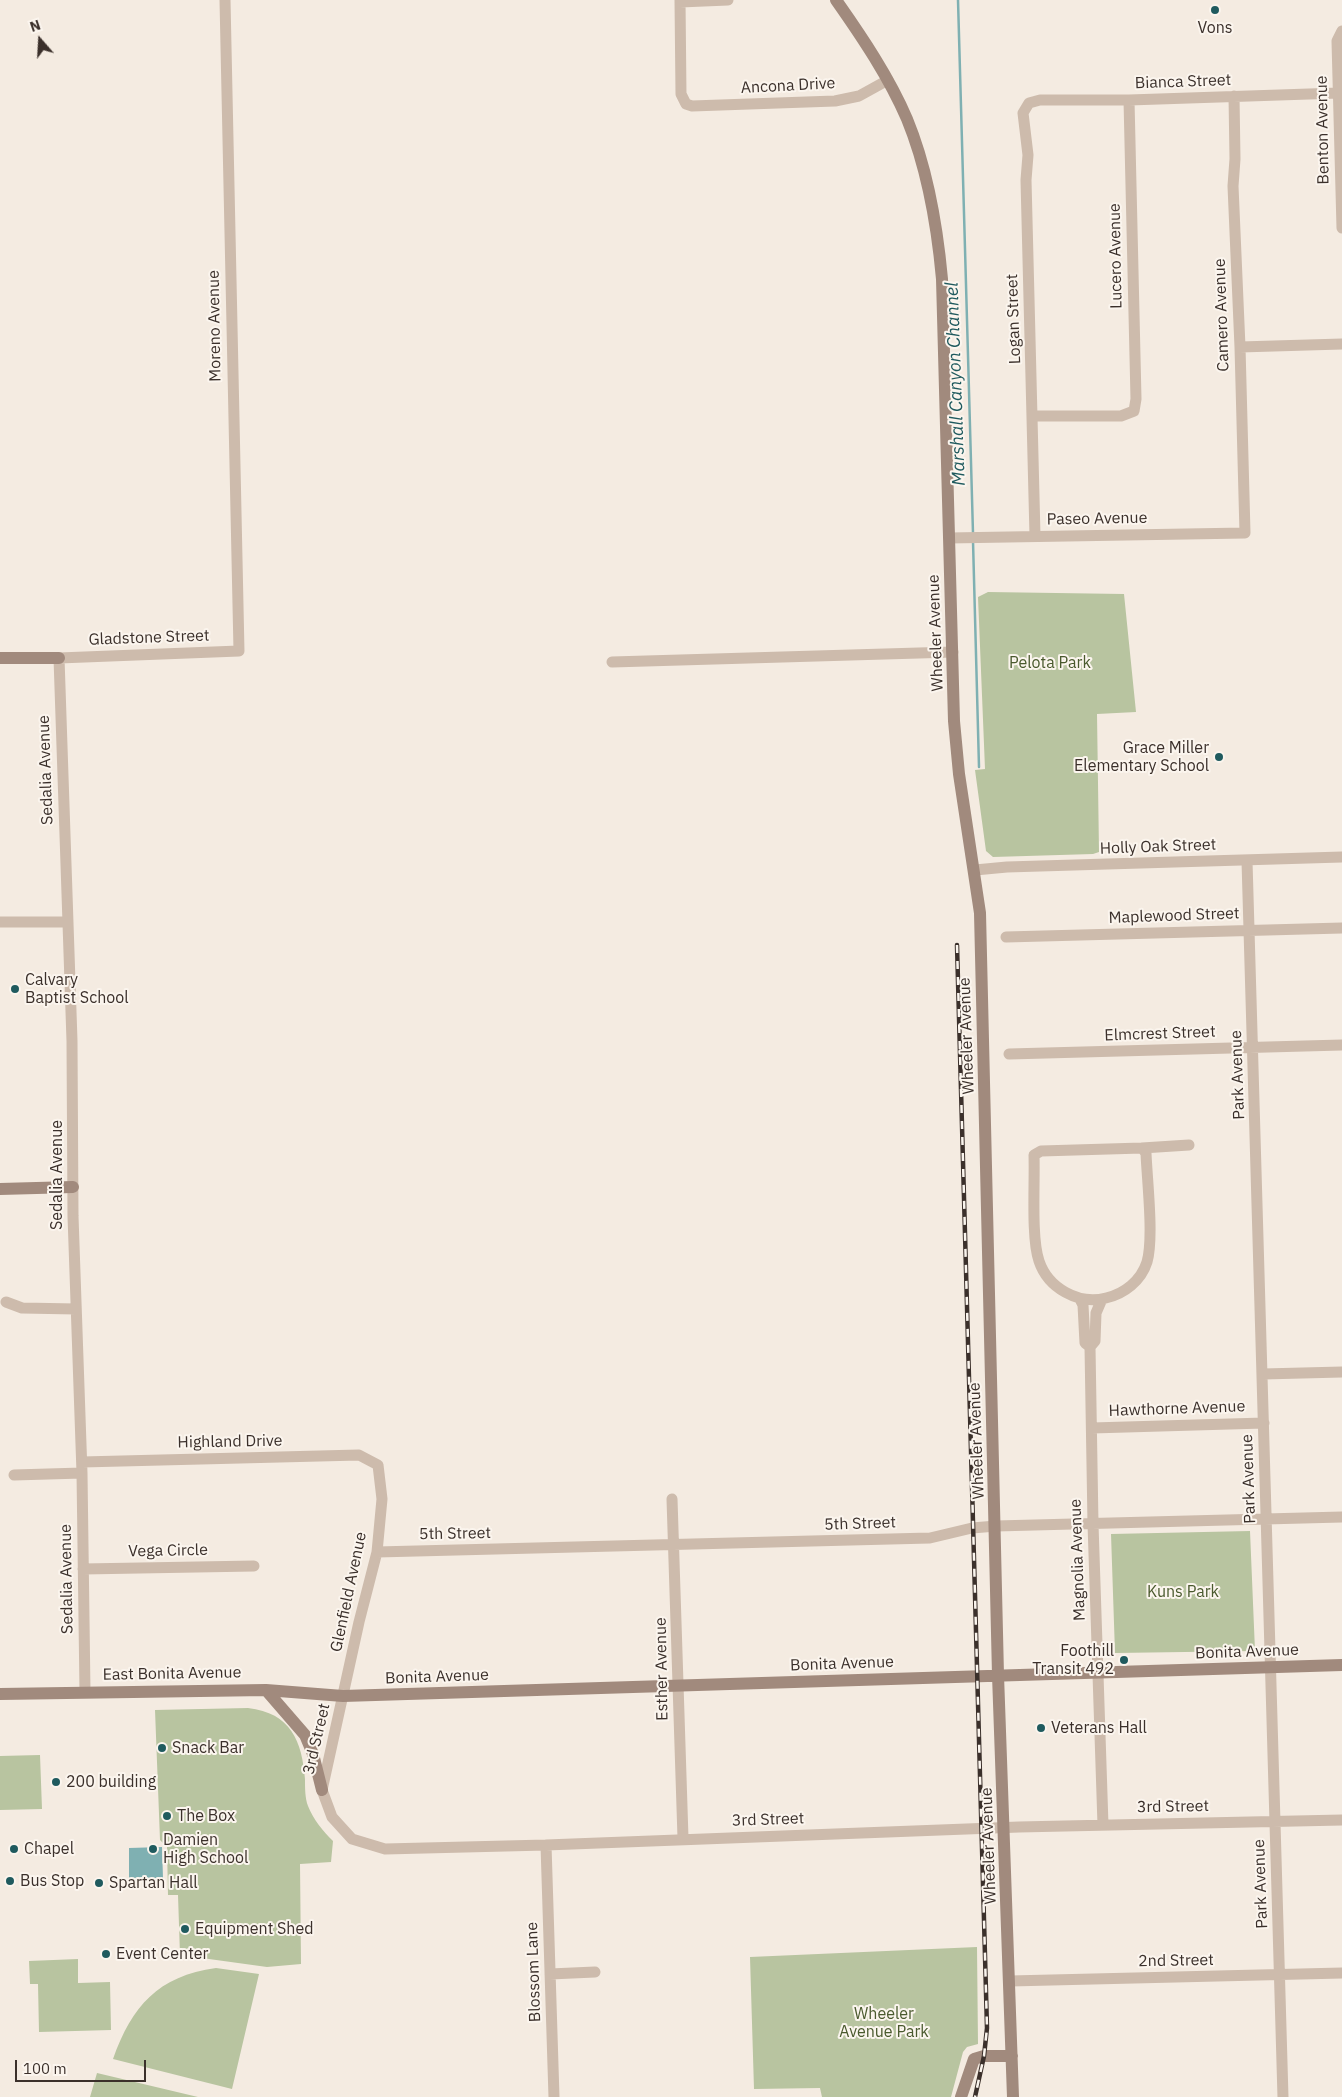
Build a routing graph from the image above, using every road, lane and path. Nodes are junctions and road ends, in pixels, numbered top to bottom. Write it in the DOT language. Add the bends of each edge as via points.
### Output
graph roads {
  1 [pos="225,0"];
  2 [pos="728,0"];
  3 [pos="836,0"];
  4 [pos="680,1"];
  5 [pos="1341,31"];
  6 [pos="888,80"];
  7 [pos="1338,93"];
  8 [pos="1234,96"];
  9 [pos="1129,100"];
  10 [pos="1029,103"];
  11 [pos="1341,145"];
  12 [pos="1342,228"];
  13 [pos="1342,344"];
  14 [pos="1240,347"];
  15 [pos="1033,416"];
  16 [pos="1245,533"];
  17 [pos="1036,536"];
  18 [pos="949,538"];
  19 [pos="239,651"];
  20 [pos="953,652"];
  21 [pos="0,658"];
  22 [pos="59,658"];
  23 [pos="612,662"];
  24 [pos="1342,857"];
  25 [pos="1246,861"];
  26 [pos="975,870"];
  27 [pos="0,922"];
  28 [pos="66,922"];
  29 [pos="1342,928"];
  30 [pos="1250,931"];
  31 [pos="1006,937"];
  32 [pos="1342,1045"];
  33 [pos="1254,1048"];
  34 [pos="1009,1054"];
  35 [pos="1189,1145"];
  36 [pos="1142,1148"];
  37 [pos="73,1187"];
  38 [pos="0,1189"];
  39 [pos="1080,1298"];
  40 [pos="1102,1299"];
  41 [pos="6,1302"];
  42 [pos="76,1309"];
  43 [pos="1090,1346"];
  44 [pos="1342,1372"];
  45 [pos="1263,1374"];
  46 [pos="1264,1423"];
  47 [pos="1092,1428"];
  48 [pos="378,1464"];
  49 [pos="82,1467"];
  50 [pos="14,1475"];
  51 [pos="672,1498"];
  52 [pos="1342,1517"];
  53 [pos="1267,1520"];
  54 [pos="1093,1524"];
  55 [pos="996,1526"];
  56 [pos="675,1546"];
  57 [pos="377,1552"];
  58 [pos="254,1566"];
  59 [pos="83,1570"];
  60 [pos="1342,1665"];
  61 [pos="1270,1668"];
  62 [pos="1099,1672"];
  63 [pos="998,1675"];
  64 [pos="679,1686"];
  65 [pos="266,1690"];
  66 [pos="84,1692"];
  67 [pos="0,1694"];
  68 [pos="343,1696"];
  69 [pos="322,1790"];
  70 [pos="1342,1820"];
  71 [pos="1275,1821"];
  72 [pos="1102,1824"];
  73 [pos="1005,1828"];
  74 [pos="683,1838"];
  75 [pos="546,1845"];
  76 [pos="595,1972"];
  77 [pos="1342,1973"];
  78 [pos="550,1974"];
  79 [pos="1280,1975"];
  80 [pos="1010,1981"];
  81 [pos="1012,2056"];
  82 [pos="554,2097"];
  83 [pos="961,2097"];
  84 [pos="1013,2097"];
  85 [pos="1283,2097"];
  1 -- 19 [label="street, Moreno Avenue"];
  2 -- 4 [label="street"];
  3 -- 6 [label="main road, Wheeler Avenue"];
  4 -- 6 [label="street, Ancona Drive" via="681,94 686,104 835,101 859,96"];
  5 -- 7 [label="street, Benton Avenue" via="1337,41"];
  6 -- 18 [label="main road, Wheeler Avenue" via="917,148 938,236"];
  7 -- 8 [label="street, Bianca Street"];
  7 -- 11 [label="street, Benton Avenue"];
  8 -- 9 [label="street, Bianca Street"];
  8 -- 14 [label="street, Camero Avenue" via="1233,186"];
  9 -- 10 [label="street, Bianca Street" via="1040,100"];
  9 -- 15 [label="street, Lucero Avenue" via="1134,411 1122,416"];
  10 -- 15 [label="street, Logan Street" via="1023,113 1028,155 1026,189"];
  11 -- 12 [label="street, Benton Avenue"];
  13 -- 14 [label="street"];
  14 -- 16 [label="street, Camero Avenue"];
  15 -- 17 [label="street, Logan Street"];
  16 -- 17 [label="street, Paseo Avenue"];
  17 -- 18 [label="street, Paseo Avenue"];
  18 -- 20 [label="main road, Wheeler Avenue"];
  19 -- 22 [label="street, Gladstone Street"];
  20 -- 23 [label="street"];
  20 -- 26 [label="main road, Wheeler Avenue" via="959,774"];
  21 -- 22 [label="main road"];
  22 -- 28 [label="street, Sedalia Avenue"];
  24 -- 25 [label="street, Holly Oak Street"];
  25 -- 26 [label="street, Holly Oak Street"];
  25 -- 30 [label="street, Park Avenue"];
  26 -- 55 [label="main road, Wheeler Avenue" via="980,913"];
  27 -- 28 [label="street"];
  28 -- 37 [label="street, Sedalia Avenue" via="72,1041"];
  29 -- 30 [label="street, Maplewood Street"];
  30 -- 31 [label="street, Maplewood Street"];
  30 -- 33 [label="street, Park Avenue"];
  32 -- 33 [label="street, Elmcrest Street"];
  33 -- 34 [label="street, Elmcrest Street"];
  33 -- 45 [label="street, Park Avenue"];
  35 -- 36 [label="street"];
  36 -- 39 [label="street" via="1041,1151 1034,1155 1039,1262 1049,1279 1066,1294"];
  36 -- 40 [label="street" via="1146,1153 1149,1247 1146,1263 1138,1279 1127,1289"];
  37 -- 38 [label="main road"];
  37 -- 42 [label="street, Sedalia Avenue"];
  39 -- 40 [label="street"];
  39 -- 43 [label="street" via="1085,1342"];
  40 -- 43 [label="street, Magnolia Avenue" via="1096,1313 1095,1341"];
  41 -- 42 [label="street" via="22,1308"];
  42 -- 49 [label="street, Sedalia Avenue"];
  43 -- 47 [label="street, Magnolia Avenue"];
  44 -- 45 [label="street"];
  45 -- 46 [label="street, Park Avenue"];
  46 -- 47 [label="street, Hawthorne Avenue"];
  46 -- 53 [label="street, Park Avenue"];
  47 -- 54 [label="street, Magnolia Avenue"];
  48 -- 49 [label="street, Highland Drive" via="359,1455"];
  48 -- 57 [label="street, Glenfield Avenue" via="382,1499"];
  49 -- 50 [label="street, Highland Drive"];
  49 -- 59 [label="street, Sedalia Avenue"];
  51 -- 56 [label="street, Esther Avenue"];
  52 -- 53 [label="street, 5th Street"];
  53 -- 54 [label="street, 5th Street"];
  53 -- 61 [label="street, Park Avenue"];
  54 -- 55 [label="street, 5th Street"];
  54 -- 62 [label="street, Magnolia Avenue"];
  55 -- 56 [label="street, 5th Street" via="930,1538"];
  55 -- 63 [label="main road, Wheeler Avenue"];
  56 -- 57 [label="street, 5th Street"];
  56 -- 64 [label="street, Esther Avenue"];
  57 -- 68 [label="street, Glenfield Avenue"];
  58 -- 59 [label="street, Vega Circle"];
  59 -- 66 [label="street, Sedalia Avenue"];
  60 -- 61 [label="main road, Bonita Avenue"];
  61 -- 62 [label="main road, Bonita Avenue"];
  61 -- 71 [label="street, Park Avenue"];
  62 -- 63 [label="main road, Bonita Avenue"];
  62 -- 72 [label="street, Magnolia Avenue"];
  63 -- 64 [label="main road, Bonita Avenue"];
  63 -- 73 [label="main road, Wheeler Avenue"];
  64 -- 68 [label="main road, Bonita Avenue"];
  64 -- 74 [label="street, Esther Avenue"];
  65 -- 66 [label="main road, East Bonita Avenue"];
  65 -- 68 [label="main road, East Bonita Avenue"];
  65 -- 69 [label="main road" via="305,1735"];
  66 -- 67 [label="main road, East Bonita Avenue"];
  68 -- 69 [label="street, 3rd Street"];
  69 -- 75 [label="street, 3rd Street" via="332,1817 352,1839 385,1849"];
  70 -- 71 [label="street, 3rd Street"];
  71 -- 72 [label="street, 3rd Street"];
  71 -- 79 [label="street, Park Avenue"];
  72 -- 73 [label="street, 3rd Street"];
  73 -- 74 [label="street, 3rd Street"];
  73 -- 80 [label="main road, Wheeler Avenue"];
  74 -- 75 [label="street, 3rd Street"];
  75 -- 78 [label="street, Blossom Lane"];
  76 -- 78 [label="street"];
  77 -- 79 [label="street, 2nd Street"];
  78 -- 82 [label="street, Blossom Lane"];
  79 -- 80 [label="street, 2nd Street"];
  79 -- 85 [label="street, Park Avenue"];
  80 -- 81 [label="main road, Wheeler Avenue"];
  81 -- 83 [label="main road" via="974,2059"];
  81 -- 84 [label="main road, Wheeler Avenue"];
}
